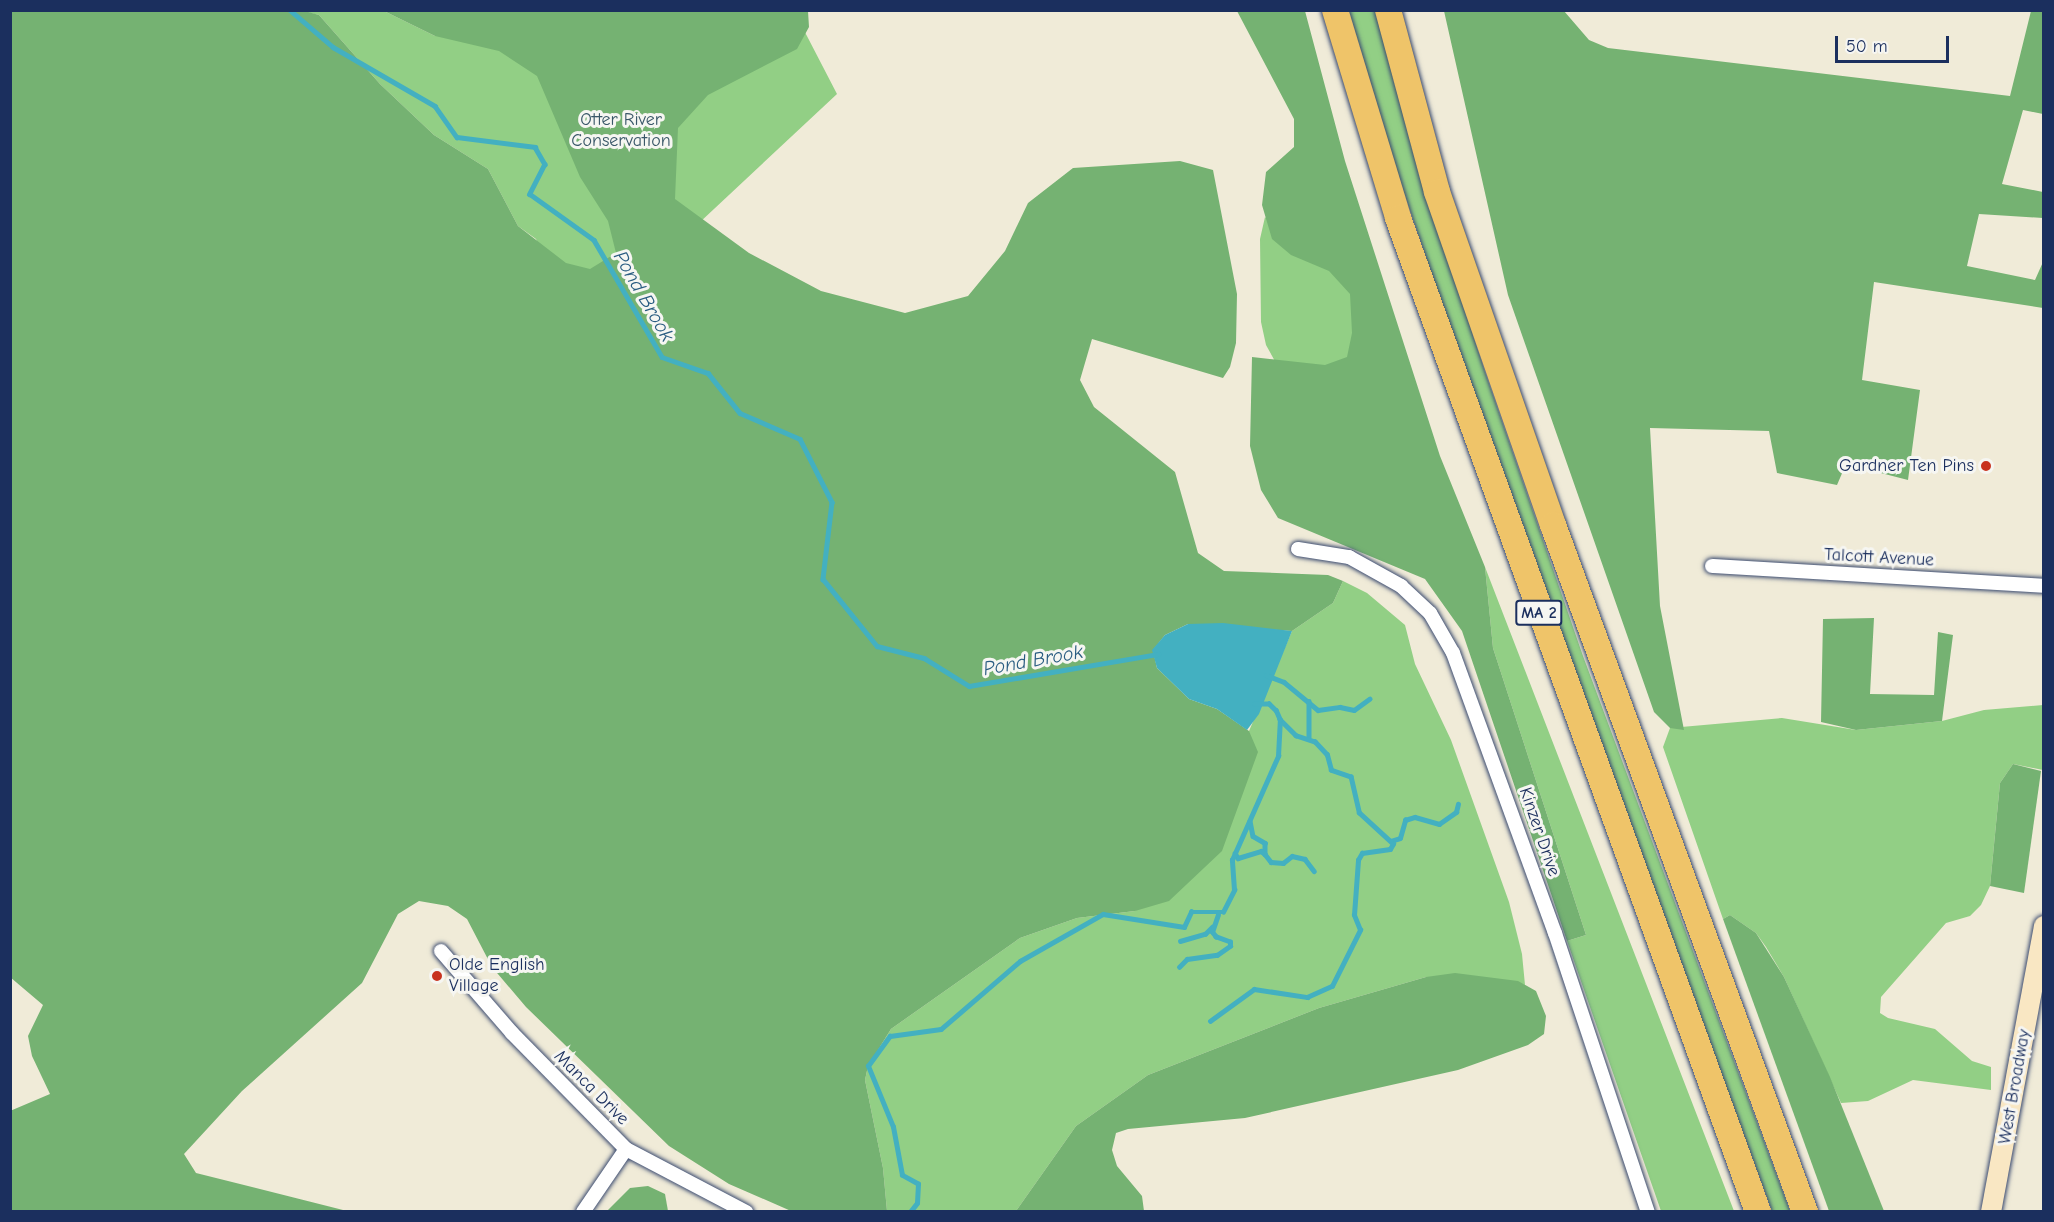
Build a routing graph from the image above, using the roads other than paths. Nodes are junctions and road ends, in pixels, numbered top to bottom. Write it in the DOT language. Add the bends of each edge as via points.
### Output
graph roads {
  1 [pos="1335,10"];
  2 [pos="1388,10"];
  3 [pos="1298,549"];
  4 [pos="1712,566"];
  5 [pos="2043,586"];
  6 [pos="2043,926"];
  7 [pos="441,951"];
  8 [pos="626,1149"];
  9 [pos="583,1212"];
  10 [pos="746,1212"];
  11 [pos="1648,1212"];
  12 [pos="1758,1212"];
  13 [pos="1804,1212"];
  14 [pos="1991,1212"];
  1 -- 12 [label="highway, MA 2" via="1398,218"];
  2 -- 13 [label="highway, MA 2" via="1437,192 1557,536"];
  3 -- 11 [label="street, Kinzer Drive" via="1349,557 1401,586 1430,613 1453,653 1551,922"];
  4 -- 5 [label="street, Talcott Avenue"];
  6 -- 14 [label="main road, West Broadway"];
  7 -- 8 [label="street, Manca Drive" via="499,1019"];
  8 -- 9 [label="street"];
  8 -- 10 [label="street, Manca Drive"];
}
